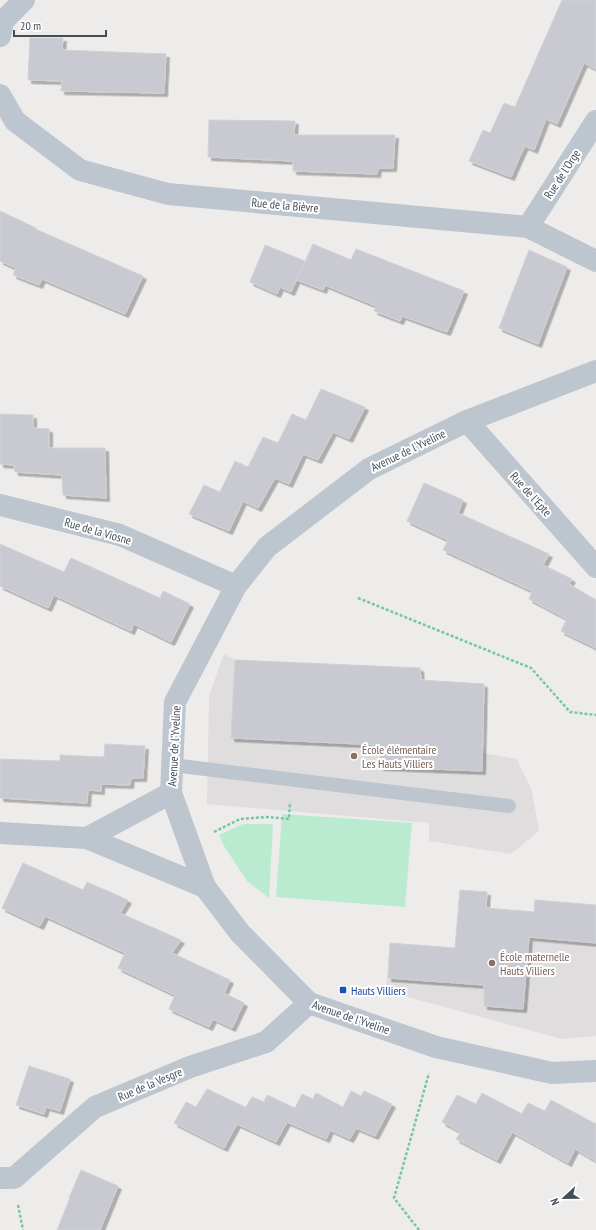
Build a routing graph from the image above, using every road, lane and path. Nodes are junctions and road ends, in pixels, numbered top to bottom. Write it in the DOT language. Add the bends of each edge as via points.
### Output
graph roads {
  1 [pos="24,0"];
  2 [pos="0,36"];
  3 [pos="0,95"];
  4 [pos="596,121"];
  5 [pos="528,227"];
  6 [pos="596,261"];
  7 [pos="596,371"];
  8 [pos="466,421"];
  9 [pos="0,505"];
  10 [pos="596,566"];
  11 [pos="236,586"];
  12 [pos="358,598"];
  13 [pos="596,715"];
  14 [pos="172,765"];
  15 [pos="171,793"];
  16 [pos="290,804"];
  17 [pos="509,806"];
  18 [pos="0,833"];
  19 [pos="87,838"];
  20 [pos="191,846"];
  21 [pos="205,887"];
  22 [pos="308,1003"];
  23 [pos="436,1047"];
  24 [pos="596,1072"];
  25 [pos="0,1178"];
  26 [pos="419,1230"];
  1 -- 2 [label="street" via="3,21"];
  3 -- 5 [label="street, Rue de la Bièvre" via="15,121 80,170 168,194"];
  4 -- 5 [label="street, Rue de l'Orge"];
  5 -- 6 [label="street, Rue de la Bièvre"];
  7 -- 8 [label="street, Avenue de l'Yveline"];
  8 -- 10 [label="street, Rue de l'Epte"];
  8 -- 11 [label="street, Avenue de l'Yveline" via="369,468 267,546"];
  9 -- 11 [label="street, Rue de la Viosne" via="120,535"];
  11 -- 14 [label="street, Avenue de l'Yveline" via="175,702"];
  12 -- 13 [label="path" via="530,668 570,712"];
  14 -- 15 [label="street, Avenue de l'Yveline"];
  14 -- 17 [label="lane"];
  15 -- 19 [label="street"];
  15 -- 20 [label="street, Avenue de l'Yveline"];
  16 -- 20 [label="path" via="289,819 240,819"];
  18 -- 19 [label="street"];
  19 -- 21 [label="street"];
  20 -- 21 [label="street, Avenue de l'Yveline"];
  21 -- 22 [label="street, Avenue de l'Yveline" via="240,933"];
  22 -- 23 [label="street, Avenue de l'Yveline"];
  22 -- 25 [label="street, Rue de la Vesgre" via="266,1042 190,1067 94,1108 14,1178"];
  23 -- 24 [label="street, Avenue de l'Yveline" via="552,1073"];
  23 -- 26 [label="path" via="394,1198"];
}
